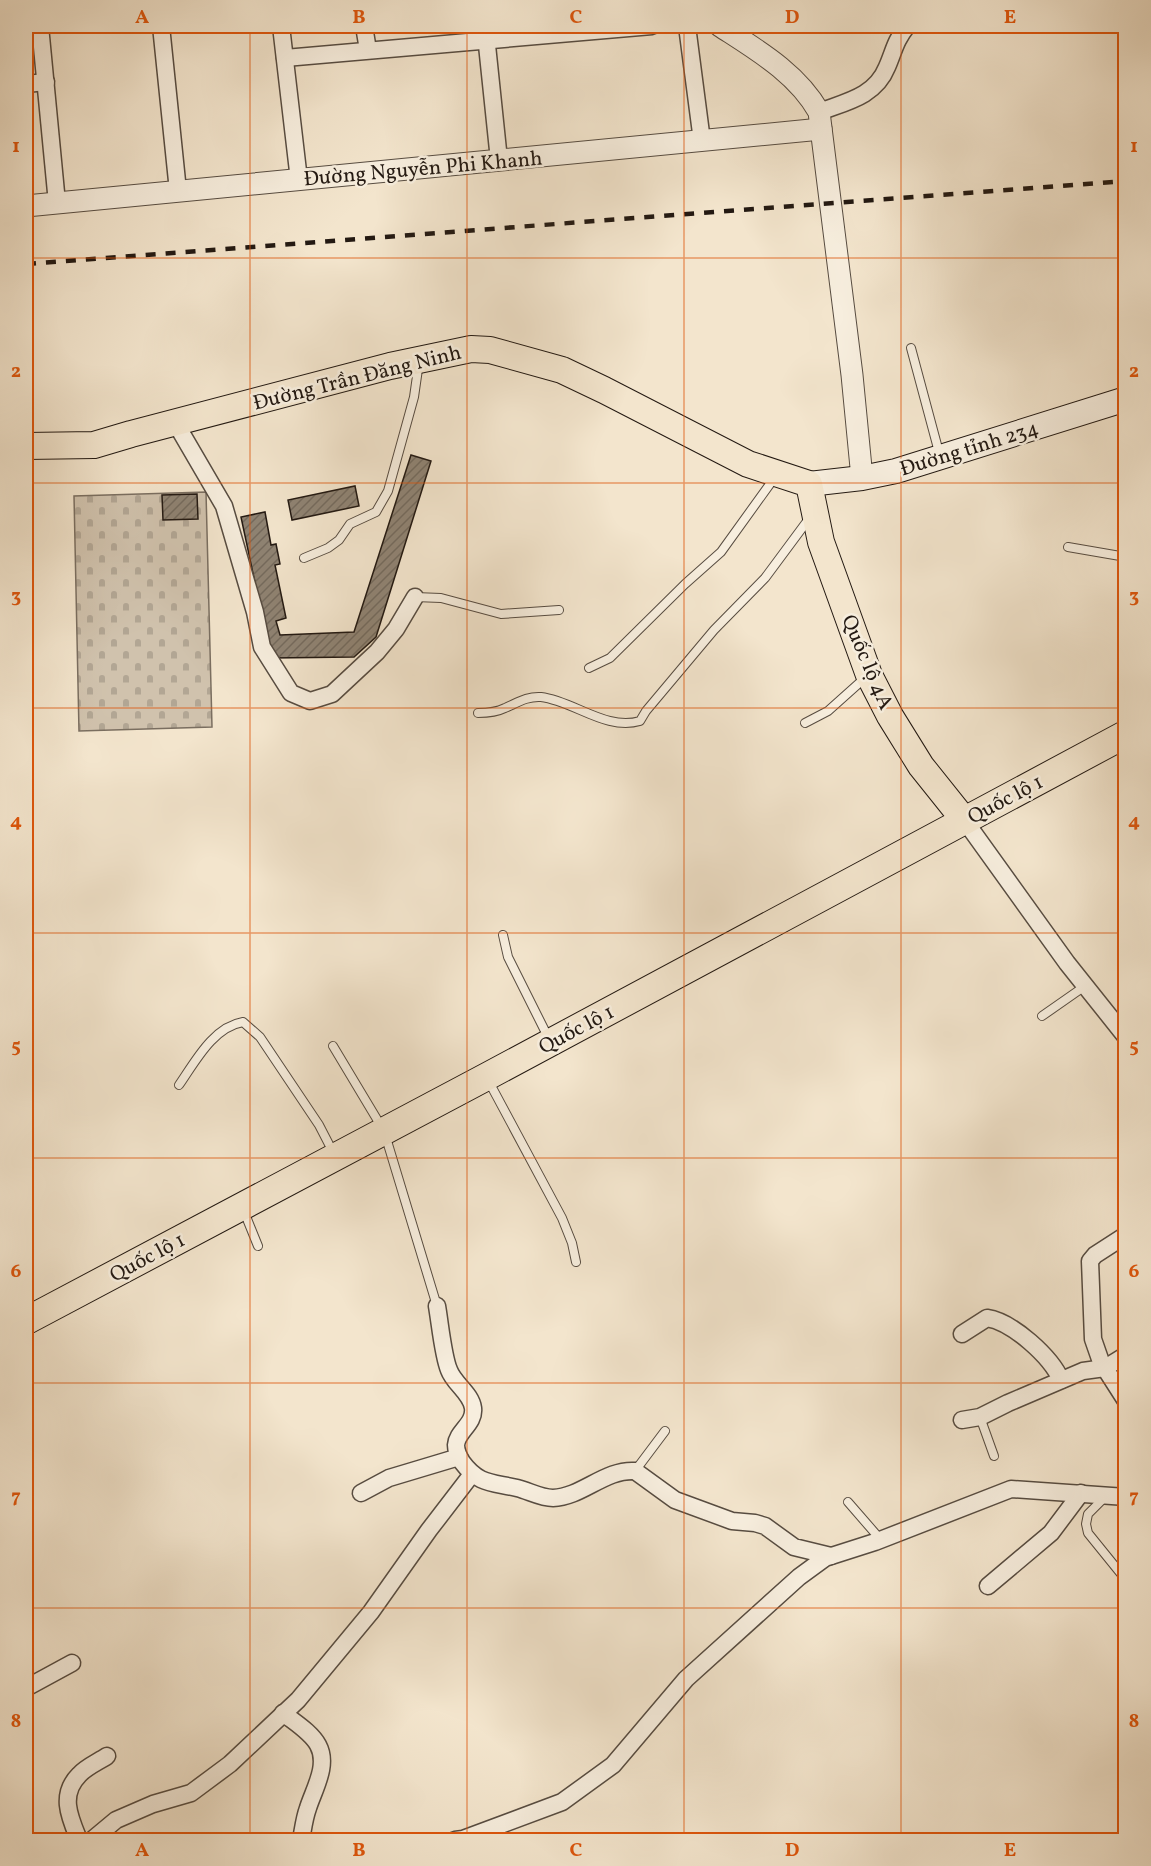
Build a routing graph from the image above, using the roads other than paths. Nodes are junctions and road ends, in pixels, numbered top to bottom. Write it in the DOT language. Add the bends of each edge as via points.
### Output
graph roads {
  1 [pos="40,26"];
  2 [pos="161,26"];
  3 [pos="281,26"];
  4 [pos="364,26"];
  5 [pos="652,26"];
  6 [pos="687,26"];
  7 [pos="720,26"];
  8 [pos="907,26"];
  9 [pos="602,28"];
  10 [pos="486,33"];
  11 [pos="368,51"];
  12 [pos="285,58"];
  13 [pos="46,82"];
  14 [pos="26,84"];
  15 [pos="820,121"];
  16 [pos="702,141"];
  17 [pos="499,160"];
  18 [pos="299,180"];
  19 [pos="178,191"];
  20 [pos="57,203"];
  21 [pos="26,206"];
  22 [pos="911,348"];
  23 [pos="420,359"];
  24 [pos="1125,399"];
  25 [pos="175,422"];
  26 [pos="26,446"];
  27 [pos="940,457"];
  28 [pos="777,474"];
  29 [pos="862,478"];
  30 [pos="809,484"];
  31 [pos="815,510"];
  32 [pos="1068,547"];
  33 [pos="1125,557"];
  34 [pos="303,558"];
  35 [pos="414,597"];
  36 [pos="558,610"];
  37 [pos="589,668"];
  38 [pos="868,675"];
  39 [pos="478,713"];
  40 [pos="805,723"];
  41 [pos="1125,734"];
  42 [pos="965,821"];
  43 [pos="503,934"];
  44 [pos="1085,986"];
  45 [pos="1042,1016"];
  46 [pos="1125,1037"];
  47 [pos="550,1042"];
  48 [pos="333,1046"];
  49 [pos="486,1077"];
  50 [pos="179,1085"];
  51 [pos="384,1131"];
  52 [pos="335,1157"];
  53 [pos="242,1206"];
  54 [pos="1125,1234"];
  55 [pos="258,1246"];
  56 [pos="576,1262"];
  57 [pos="437,1306"];
  58 [pos="26,1321"];
  59 [pos="962,1334"];
  60 [pos="1125,1355"];
  61 [pos="1105,1368"];
  62 [pos="1061,1380"];
  63 [pos="1125,1401"];
  64 [pos="980,1417"];
  65 [pos="962,1420"];
  66 [pos="665,1431"];
  67 [pos="993,1456"];
  68 [pos="459,1457"];
  69 [pos="635,1471"];
  70 [pos="472,1474"];
  71 [pos="361,1493"];
  72 [pos="1081,1493"];
  73 [pos="1106,1496"];
  74 [pos="1125,1497"];
  75 [pos="848,1502"];
  76 [pos="881,1540"];
  77 [pos="831,1556"];
  78 [pos="1122,1575"];
  79 [pos="988,1586"];
  80 [pos="72,1663"];
  81 [pos="26,1688"];
  82 [pos="283,1713"];
  83 [pos="107,1756"];
  84 [pos="79,1840"];
  85 [pos="92,1840"];
  86 [pos="300,1840"];
  87 [pos="455,1840"];
  1 -- 13 [label="street"];
  2 -- 19 [label="street"];
  3 -- 12 [label="street"];
  4 -- 11 [label="street"];
  5 -- 9 [label="street"];
  6 -- 16 [label="street"];
  7 -- 15 [label="street" via="796,80 810,96"];
  8 -- 15 [label="street" via="896,39 882,76 854,101"];
  9 -- 10 [label="street"];
  10 -- 11 [label="street"];
  10 -- 17 [label="street"];
  11 -- 12 [label="street"];
  12 -- 18 [label="street"];
  13 -- 14 [label="street"];
  13 -- 20 [label="street"];
  15 -- 16 [label="street, Đường Nguyễn Phi Khanh"];
  15 -- 29 [label="street"];
  16 -- 17 [label="street, Đường Nguyễn Phi Khanh"];
  17 -- 18 [label="street, Đường Nguyễn Phi Khanh"];
  18 -- 19 [label="street, Đường Nguyễn Phi Khanh"];
  19 -- 20 [label="street, Đường Nguyễn Phi Khanh"];
  20 -- 21 [label="street, Đường Nguyễn Phi Khanh"];
  22 -- 27 [label="lane"];
  23 -- 25 [label="main road, Đường Trần Đăng Ninh"];
  23 -- 28 [label="main road, Đường Trần Đăng Ninh" via="471,349 490,350 562,370 748,464"];
  23 -- 34 [label="lane" via="414,397 388,491 376,512 350,524 328,548"];
  24 -- 27 [label="main road, Đường tỉnh 234"];
  25 -- 26 [label="main road, Đường Trần Đăng Ninh" via="94,445"];
  25 -- 35 [label="street" via="224,506 262,647 291,693 310,701 333,694 396,629"];
  27 -- 29 [label="main road, Đường tỉnh 234"];
  28 -- 30 [label="main road, Đường Trần Đăng Ninh"];
  28 -- 37 [label="lane" via="721,552 610,658"];
  29 -- 30 [label="main road, Đường tỉnh 234"];
  30 -- 31 [label="main road, Quốc lộ 4A"];
  31 -- 38 [label="main road, Quốc lộ 4A" via="821,542"];
  31 -- 39 [label="lane" via="765,578 714,630 640,721 610,721 538,697"];
  32 -- 33 [label="lane"];
  35 -- 36 [label="lane" via="441,598 501,614"];
  38 -- 40 [label="lane" via="828,711"];
  38 -- 42 [label="main road, Quốc lộ 4A" via="921,766"];
  41 -- 42 [label="highway, Quốc lộ 1"];
  42 -- 44 [label="street"];
  42 -- 47 [label="highway, Quốc lộ 1"];
  43 -- 47 [label="lane" via="508,957"];
  44 -- 45 [label="lane"];
  44 -- 46 [label="street"];
  47 -- 49 [label="highway, Quốc lộ 1"];
  48 -- 51 [label="lane"];
  49 -- 51 [label="highway, Quốc lộ 1"];
  49 -- 56 [label="lane" via="562,1218"];
  50 -- 52 [label="lane" via="205,1048 231,1024 243,1022 260,1037 320,1125"];
  51 -- 52 [label="highway, Quốc lộ 1"];
  51 -- 57 [label="lane"];
  52 -- 53 [label="highway, Quốc lộ 1"];
  53 -- 55 [label="lane"];
  53 -- 58 [label="highway, Quốc lộ 1"];
  54 -- 61 [label="street" via="1090,1261 1093,1339"];
  57 -- 68 [label="street" via="449,1370 473,1410 471,1421 456,1442"];
  59 -- 62 [label="street" via="987,1318 995,1319 1018,1332 1047,1358"];
  60 -- 61 [label="street"];
  61 -- 62 [label="street"];
  61 -- 63 [label="street"];
  62 -- 64 [label="street"];
  64 -- 65 [label="street"];
  64 -- 67 [label="lane"];
  66 -- 69 [label="lane"];
  68 -- 70 [label="street"];
  68 -- 71 [label="street" via="388,1478"];
  69 -- 70 [label="street" via="613,1474 553,1498 485,1482"];
  69 -- 77 [label="street" via="675,1500 732,1521 765,1526 794,1547"];
  70 -- 82 [label="street" via="371,1612"];
  72 -- 73 [label="street"];
  72 -- 76 [label="street" via="1011,1489"];
  72 -- 79 [label="street" via="1051,1533"];
  73 -- 74 [label="street"];
  73 -- 78 [label="lane" via="1088,1514 1086,1524 1088,1533"];
  75 -- 76 [label="lane"];
  76 -- 77 [label="street"];
  77 -- 87 [label="street" via="799,1577 686,1679 613,1765 562,1802"];
  80 -- 81 [label="street"];
  82 -- 85 [label="street" via="230,1764 191,1793 116,1820"];
  82 -- 86 [label="street" via="317,1743 322,1755"];
  83 -- 84 [label="street" via="78,1775 67,1796 68,1813"];
}
